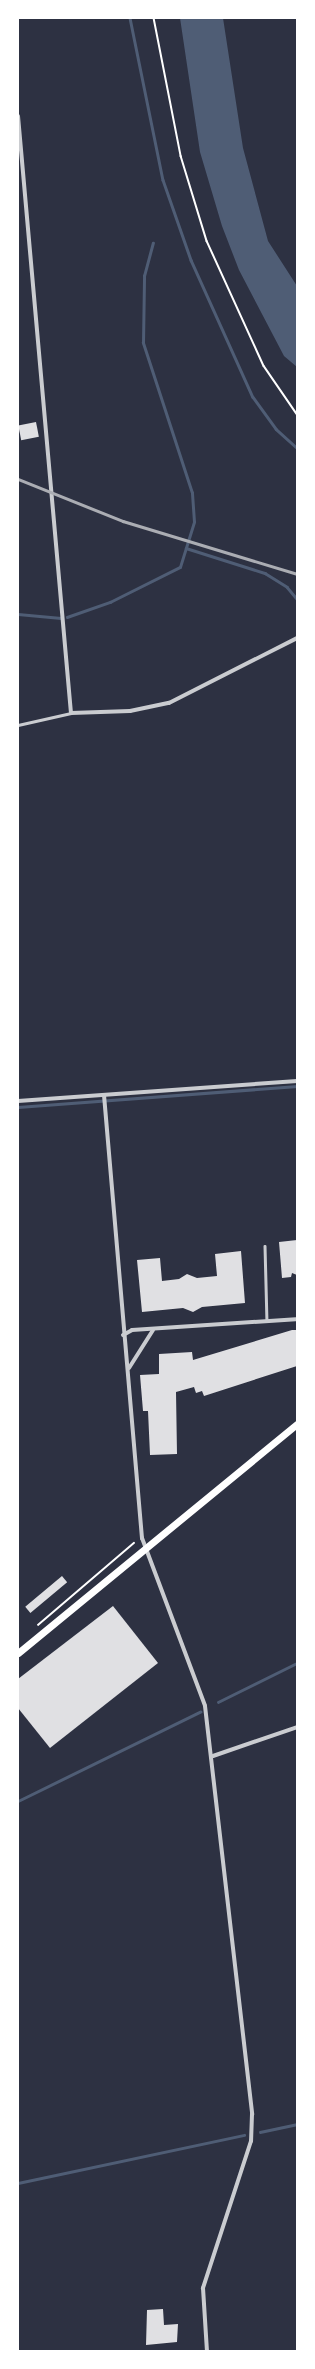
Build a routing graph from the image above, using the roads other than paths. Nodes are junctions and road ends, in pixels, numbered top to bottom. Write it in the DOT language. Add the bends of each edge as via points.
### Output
graph roads {
  1 [pos="18,116"];
  2 [pos="297,638"];
  3 [pos="71,713"];
  4 [pos="18,725"];
  5 [pos="297,1081"];
  6 [pos="104,1096"];
  7 [pos="18,1101"];
  8 [pos="265,1246"];
  9 [pos="296,1319"];
  10 [pos="267,1321"];
  11 [pos="153,1330"];
  12 [pos="123,1335"];
  13 [pos="129,1368"];
  14 [pos="297,1424"];
  15 [pos="145,1547"];
  16 [pos="18,1653"];
  17 [pos="297,1727"];
  18 [pos="213,1756"];
  19 [pos="207,2351"];
  1 -- 3 [label="street"];
  2 -- 3 [label="street" via="169,703 130,711"];
  3 -- 4 [label="lane"];
  5 -- 6 [label="street"];
  6 -- 7 [label="street"];
  6 -- 12 [label="street"];
  8 -- 10 [label="lane"];
  9 -- 10 [label="street"];
  10 -- 11 [label="street"];
  11 -- 12 [label="street" via="132,1330"];
  11 -- 13 [label="street"];
  12 -- 13 [label="street"];
  13 -- 15 [label="street"];
  14 -- 15 [label="main road"];
  15 -- 16 [label="main road"];
  15 -- 18 [label="street" via="205,1706"];
  17 -- 18 [label="street"];
  18 -- 19 [label="street" via="252,2114 251,2141 203,2288"];
}
